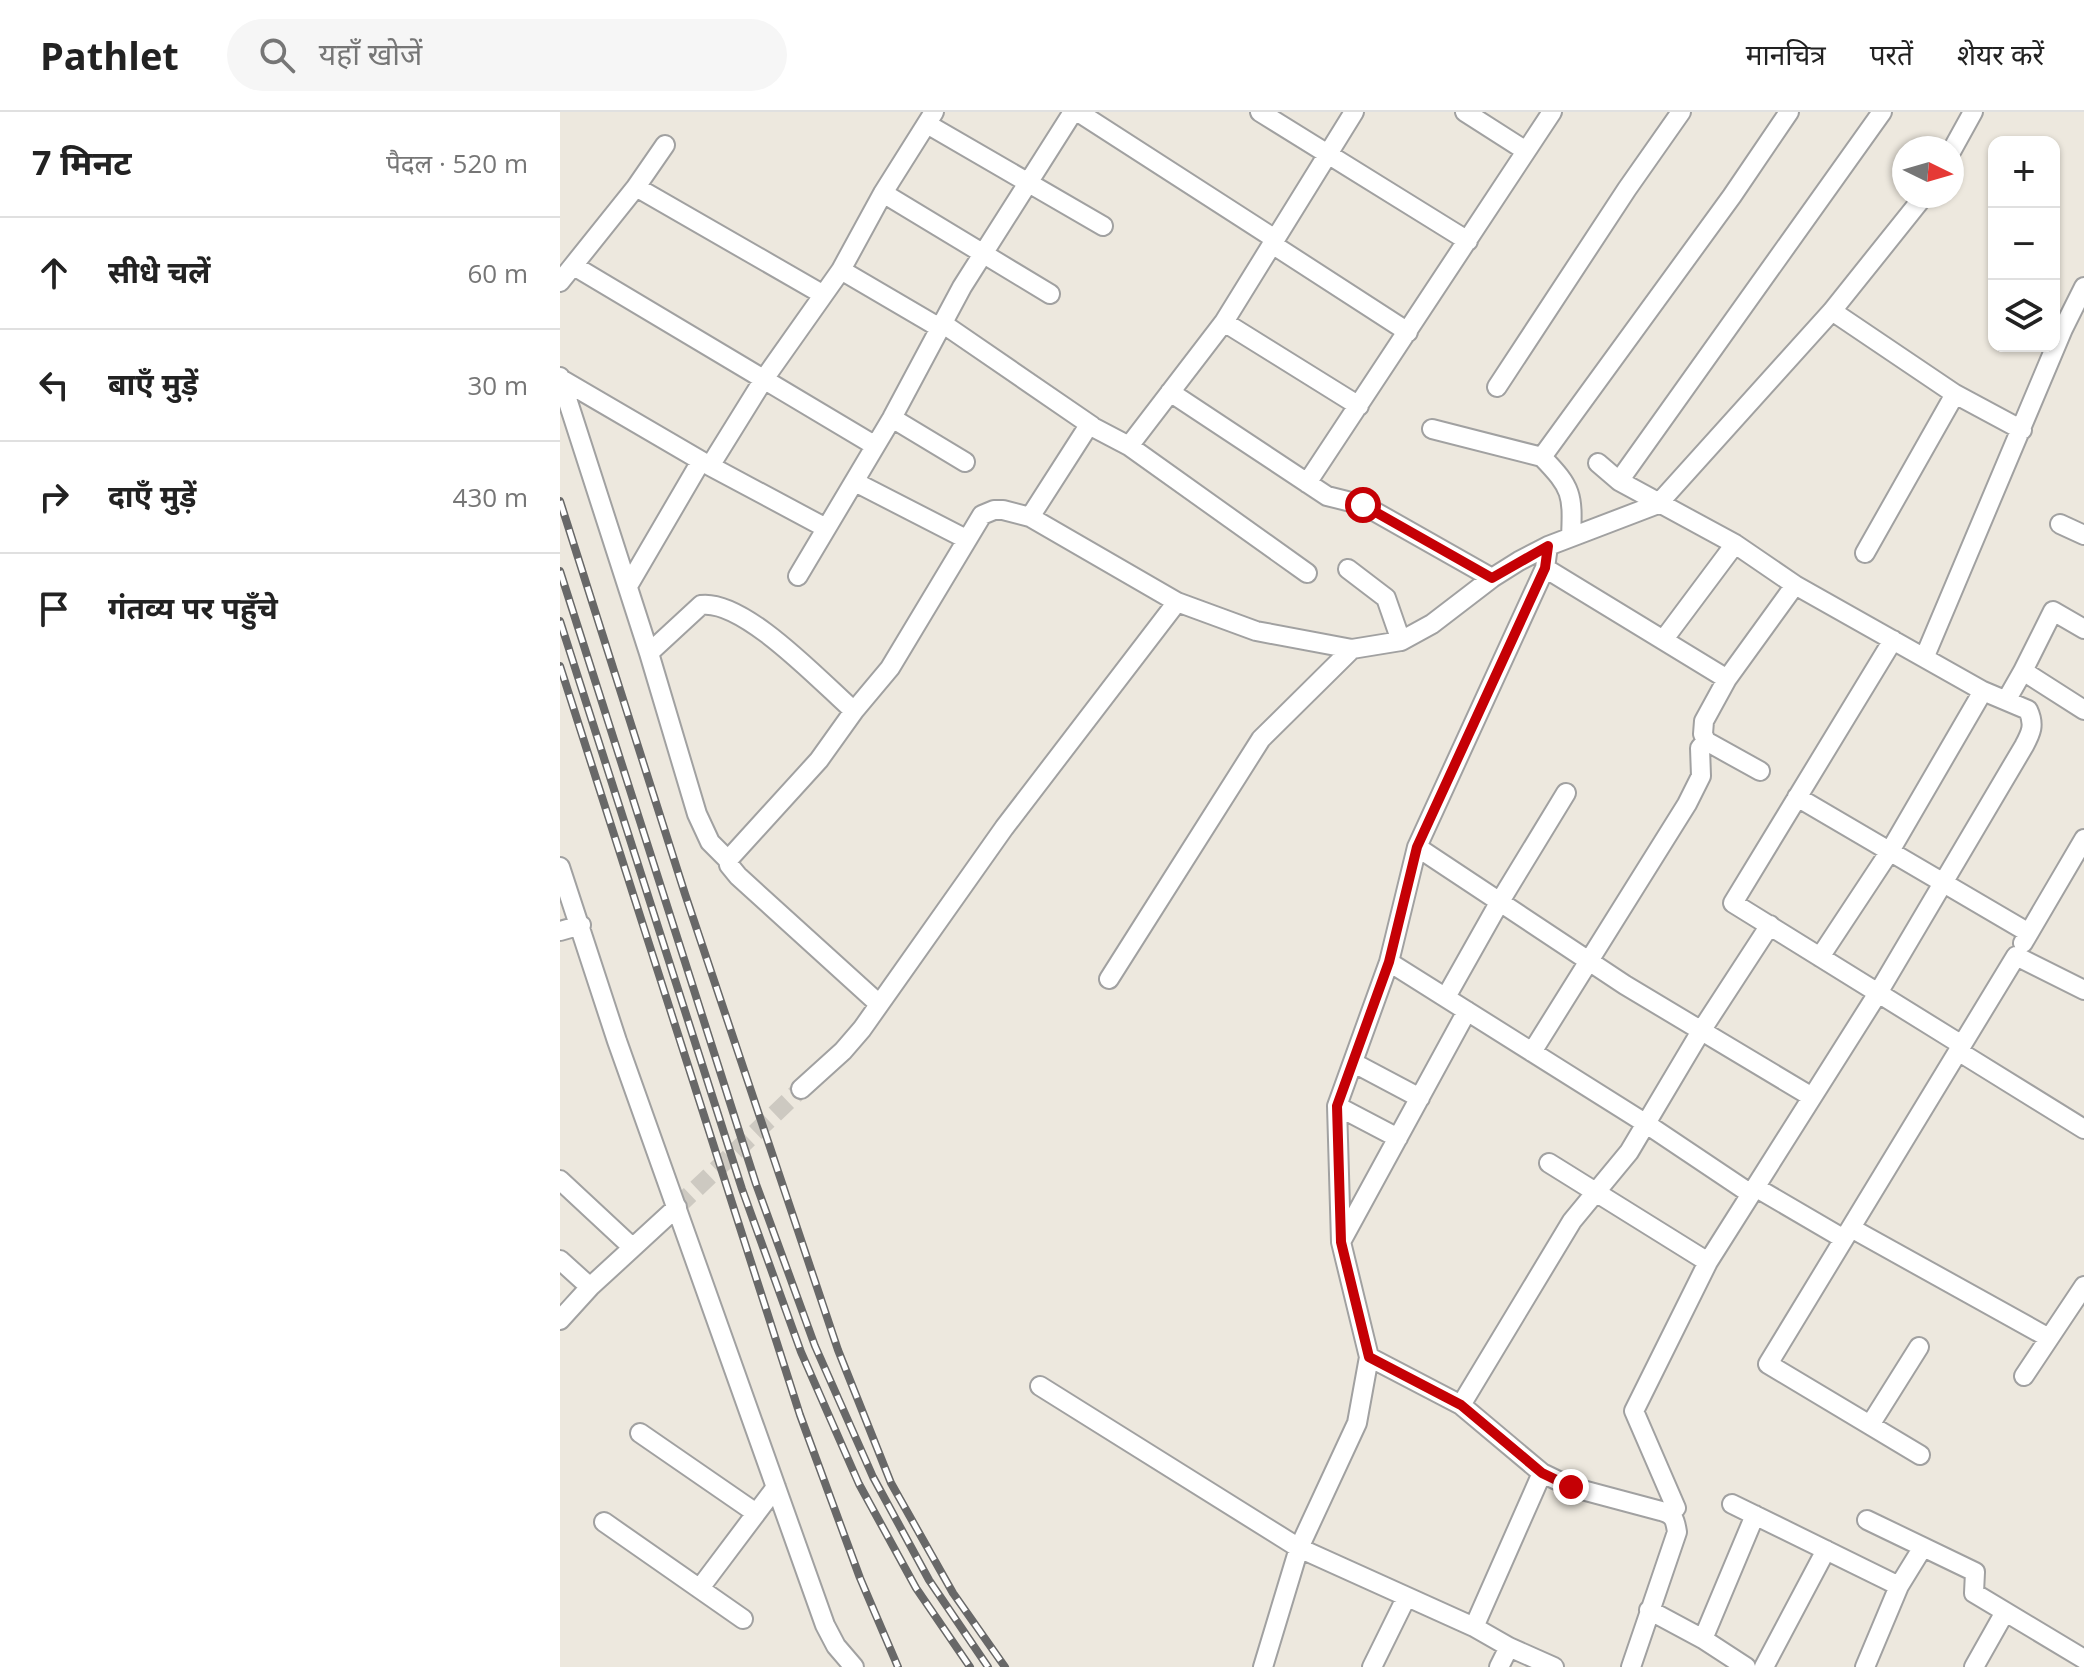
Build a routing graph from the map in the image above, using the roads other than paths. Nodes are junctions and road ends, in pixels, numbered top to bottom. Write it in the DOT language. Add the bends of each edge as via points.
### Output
graph roads {
  1 [pos="1075,112"];
  2 [pos="1260,112"];
  3 [pos="1354,112"];
  4 [pos="1465,112"];
  5 [pos="1552,112"];
  6 [pos="1681,112"];
  7 [pos="1789,112"];
  8 [pos="1882,112"];
  9 [pos="1973,112"];
  10 [pos="930,118"];
  11 [pos="1960,136"];
  12 [pos="665,145"];
  13 [pos="1526,151"];
  14 [pos="1326,155"];
  15 [pos="1028,181"];
  16 [pos="636,187"];
  17 [pos="883,193"];
  18 [pos="1914,208"];
  19 [pos="1103,226"];
  20 [pos="1273,241"];
  21 [pos="1468,241"];
  22 [pos="983,253"];
  23 [pos="574,266"];
  24 [pos="841,270"];
  25 [pos="560,282"];
  26 [pos="2084,287"];
  27 [pos="822,294"];
  28 [pos="1050,294"];
  29 [pos="1832,311"];
  30 [pos="1224,322"];
  31 [pos="941,326"];
  32 [pos="1408,332"];
  33 [pos="560,378"];
  34 [pos="764,379"];
  35 [pos="1497,387"];
  36 [pos="1170,392"];
  37 [pos="1955,394"];
  38 [pos="1359,406"];
  39 [pos="892,418"];
  40 [pos="1092,426"];
  41 [pos="1432,429"];
  42 [pos="2022,430"];
  43 [pos="874,445"];
  44 [pos="1129,446"];
  45 [pos="1542,457"];
  46 [pos="965,462"];
  47 [pos="705,463"];
  48 [pos="1598,463"];
  49 [pos="1619,481"];
  50 [pos="855,482"];
  51 [pos="1307,483"];
  52 [pos="1658,504"];
  53 [pos="1030,517"];
  54 [pos="2060,524"];
  55 [pos="826,528"];
  56 [pos="2084,535"];
  57 [pos="1571,537"];
  58 [pos="966,539"];
  59 [pos="1735,544"];
  60 [pos="1548,546"];
  61 [pos="1865,553"];
  62 [pos="1545,568"];
  63 [pos="1348,569"];
  64 [pos="1307,573"];
  65 [pos="798,576"];
  66 [pos="1492,578"];
  67 [pos="1795,585"];
  68 [pos="628,586"];
  69 [pos="1177,602"];
  70 [pos="2084,629"];
  71 [pos="1664,639"];
  72 [pos="1893,640"];
  73 [pos="1401,641"];
  74 [pos="1352,649"];
  75 [pos="649,653"];
  76 [pos="1925,656"];
  77 [pos="2023,671"];
  78 [pos="1727,679"];
  79 [pos="1983,691"];
  80 [pos="2007,699"];
  81 [pos="2084,710"];
  82 [pos="854,711"];
  83 [pos="1706,741"];
  84 [pos="1760,771"];
  85 [pos="1566,793"];
  86 [pos="1797,797"];
  87 [pos="2084,839"];
  88 [pos="1417,847"];
  89 [pos="1890,851"];
  90 [pos="728,860"];
  91 [pos="560,867"];
  92 [pos="1943,881"];
  93 [pos="1499,903"];
  94 [pos="581,925"];
  95 [pos="1770,925"];
  96 [pos="560,931"];
  97 [pos="2029,933"];
  98 [pos="2016,956"];
  99 [pos="1820,957"];
  100 [pos="1588,961"];
  101 [pos="1389,962"];
  102 [pos="1109,979"];
  103 [pos="2084,990"];
  104 [pos="1878,993"];
  105 [pos="1446,997"];
  106 [pos="879,1004"];
  107 [pos="1467,1011"];
  108 [pos="1701,1031"];
  109 [pos="1960,1048"];
  110 [pos="1532,1052"];
  111 [pos="1354,1063"];
  112 [pos="801,1089"];
  113 [pos="1812,1097"];
  114 [pos="1420,1098"];
  115 [pos="1337,1106"];
  116 [pos="1645,1123"];
  117 [pos="2084,1129"];
  118 [pos="1398,1138"];
  119 [pos="1549,1163"];
  120 [pos="560,1180"];
  121 [pos="1753,1190"];
  122 [pos="1597,1192"];
  123 [pos="677,1207"];
  124 [pos="1848,1233"];
  125 [pos="1341,1242"];
  126 [pos="632,1247"];
  127 [pos="560,1260"];
  128 [pos="1708,1262"];
  129 [pos="2084,1286"];
  130 [pos="590,1287"];
  131 [pos="560,1320"];
  132 [pos="2049,1338"];
  133 [pos="1919,1347"];
  134 [pos="1369,1357"];
  135 [pos="2024,1376"];
  136 [pos="1040,1386"];
  137 [pos="1461,1405"];
  138 [pos="1870,1425"];
  139 [pos="640,1433"];
  140 [pos="1920,1455"];
  141 [pos="1542,1473"];
  142 [pos="776,1487"];
  143 [pos="1732,1504"];
  144 [pos="1676,1508"];
  145 [pos="756,1513"];
  146 [pos="1755,1515"];
  147 [pos="1867,1520"];
  148 [pos="604,1522"];
  149 [pos="1923,1547"];
  150 [pos="1299,1548"];
  151 [pos="1826,1550"];
  152 [pos="1899,1586"];
  153 [pos="700,1588"];
  154 [pos="1406,1598"];
  155 [pos="1649,1610"];
  156 [pos="2005,1612"];
  157 [pos="743,1619"];
  158 [pos="1474,1627"];
  159 [pos="1703,1639"];
  160 [pos="1509,1647"];
  161 [pos="2084,1659"];
  162 [pos="854,1667"];
  163 [pos="1263,1667"];
  164 [pos="1372,1667"];
  165 [pos="1499,1667"];
  166 [pos="1554,1667"];
  167 [pos="1631,1667"];
  168 [pos="1746,1667"];
  169 [pos="1764,1667"];
  170 [pos="1865,1667"];
  171 [pos="1974,1667"];
  1 -- 15 [label="street"];
  1 -- 20 [label="street"];
  2 -- 14 [label="street"];
  3 -- 14 [label="street"];
  4 -- 13 [label="street"];
  5 -- 13 [label="street"];
  6 -- 35 [label="street"];
  7 -- 45 [label="street"];
  8 -- 49 [label="street"];
  9 -- 11 [label="street"];
  10 -- 15 [label="street"];
  10 -- 17 [label="street"];
  12 -- 16 [label="street"];
  13 -- 21 [label="street"];
  14 -- 20 [label="street"];
  14 -- 21 [label="street"];
  15 -- 19 [label="street"];
  15 -- 22 [label="street"];
  16 -- 23 [label="street"];
  16 -- 27 [label="street"];
  17 -- 22 [label="street"];
  17 -- 24 [label="street"];
  18 -- 29 [label="street"];
  20 -- 30 [label="street"];
  20 -- 32 [label="street"];
  21 -- 32 [label="street"];
  22 -- 28 [label="street"];
  22 -- 31 [label="street"];
  23 -- 25 [label="street"];
  23 -- 34 [label="street"];
  24 -- 27 [label="street"];
  24 -- 31 [label="street"];
  26 -- 42 [label="street"];
  27 -- 34 [label="street"];
  29 -- 37 [label="street"];
  29 -- 52 [label="street"];
  30 -- 36 [label="street"];
  30 -- 38 [label="street"];
  31 -- 39 [label="street"];
  31 -- 40 [label="street"];
  32 -- 38 [label="street"];
  33 -- 47 [label="street"];
  33 -- 68 [label="street"];
  34 -- 43 [label="street"];
  34 -- 47 [label="street"];
  36 -- 44 [label="street"];
  36 -- 51 [label="street"];
  37 -- 42 [label="street"];
  37 -- 61 [label="street"];
  38 -- 51 [label="street"];
  39 -- 43 [label="street"];
  39 -- 46 [label="street"];
  40 -- 44 [label="street"];
  40 -- 53 [label="street"];
  41 -- 45 [label="street"];
  42 -- 76 [label="street"];
  43 -- 50 [label="street"];
  44 -- 64 [label="street"];
  45 -- 57 [label="street" via="1565,480 1573,512"];
  47 -- 55 [label="street"];
  47 -- 68 [label="street"];
  48 -- 49 [label="street"];
  49 -- 52 [label="street"];
  50 -- 55 [label="street"];
  50 -- 58 [label="street"];
  51 -- 66 [label="street" via="1327,496 1363,505"];
  52 -- 57 [label="street"];
  52 -- 59 [label="street"];
  53 -- 58 [label="street" via="994,510 982,515"];
  53 -- 69 [label="street"];
  54 -- 56 [label="street"];
  55 -- 65 [label="street"];
  57 -- 60 [label="street"];
  58 -- 82 [label="street" via="890,668"];
  59 -- 67 [label="street"];
  59 -- 71 [label="street"];
  60 -- 62 [label="street"];
  60 -- 66 [label="street"];
  62 -- 71 [label="street"];
  62 -- 88 [label="street"];
  63 -- 73 [label="street" via="1386,598"];
  66 -- 73 [label="street"];
  67 -- 72 [label="street"];
  67 -- 78 [label="street"];
  68 -- 75 [label="street"];
  69 -- 74 [label="street" via="1256,631"];
  69 -- 106 [label="street" via="1004,828"];
  70 -- 77 [label="street" via="2053,611"];
  71 -- 78 [label="street"];
  72 -- 76 [label="street"];
  72 -- 86 [label="street"];
  73 -- 74 [label="street"];
  74 -- 102 [label="street" via="1261,739"];
  75 -- 82 [label="street" via="701,605 724,606 759,627"];
  75 -- 90 [label="street" via="703,830"];
  76 -- 79 [label="street"];
  77 -- 80 [label="street"];
  77 -- 81 [label="street"];
  78 -- 83 [label="street" via="1704,721"];
  79 -- 80 [label="street"];
  79 -- 89 [label="street"];
  80 -- 92 [label="street" via="2028,710 2032,731"];
  82 -- 90 [label="street" via="819,760"];
  83 -- 84 [label="street"];
  83 -- 100 [label="street" via="1700,748 1701,776 1687,804"];
  85 -- 93 [label="street"];
  86 -- 89 [label="street"];
  86 -- 95 [label="street" via="1733,903"];
  87 -- 97 [label="street"];
  88 -- 93 [label="street"];
  88 -- 101 [label="street"];
  89 -- 92 [label="street"];
  89 -- 99 [label="street"];
  90 -- 106 [label="street" via="738,876"];
  91 -- 94 [label="street"];
  92 -- 97 [label="street"];
  92 -- 104 [label="street"];
  93 -- 100 [label="street"];
  93 -- 105 [label="street"];
  94 -- 96 [label="street"];
  94 -- 123 [label="street"];
  95 -- 99 [label="street"];
  95 -- 108 [label="street"];
  97 -- 98 [label="street"];
  98 -- 103 [label="street"];
  98 -- 109 [label="street"];
  99 -- 104 [label="street"];
  100 -- 108 [label="street"];
  100 -- 110 [label="street"];
  101 -- 105 [label="street"];
  101 -- 111 [label="street"];
  104 -- 109 [label="street"];
  104 -- 113 [label="street"];
  105 -- 107 [label="street"];
  106 -- 112 [label="street" via="843,1051"];
  107 -- 110 [label="street"];
  107 -- 114 [label="street"];
  108 -- 113 [label="street"];
  108 -- 116 [label="street"];
  109 -- 117 [label="street"];
  109 -- 124 [label="street"];
  110 -- 116 [label="street"];
  111 -- 114 [label="street"];
  111 -- 115 [label="street"];
  113 -- 121 [label="street"];
  114 -- 118 [label="street"];
  115 -- 118 [label="street"];
  115 -- 125 [label="street"];
  116 -- 121 [label="street"];
  116 -- 122 [label="street"];
  118 -- 125 [label="street"];
  119 -- 122 [label="street"];
  120 -- 126 [label="street"];
  121 -- 124 [label="street"];
  121 -- 128 [label="street"];
  122 -- 128 [label="street"];
  122 -- 137 [label="street" via="1572,1221"];
  123 -- 126 [label="street"];
  123 -- 142 [label="street"];
  124 -- 132 [label="street"];
  124 -- 138 [label="street" via="1768,1364"];
  125 -- 134 [label="street"];
  126 -- 130 [label="street"];
  127 -- 130 [label="street"];
  128 -- 144 [label="street" via="1634,1411"];
  129 -- 132 [label="street"];
  130 -- 131 [label="street"];
  132 -- 135 [label="street"];
  133 -- 138 [label="street"];
  134 -- 137 [label="street"];
  134 -- 150 [label="street" via="1357,1423"];
  136 -- 150 [label="street"];
  137 -- 141 [label="street"];
  138 -- 140 [label="street"];
  139 -- 145 [label="street"];
  141 -- 155 [label="street" via="1675,1519 1677,1532"];
  141 -- 158 [label="street"];
  142 -- 145 [label="street"];
  142 -- 162 [label="street" via="825,1625"];
  143 -- 146 [label="street"];
  145 -- 153 [label="street"];
  146 -- 151 [label="street"];
  146 -- 159 [label="street"];
  147 -- 149 [label="street"];
  148 -- 153 [label="street"];
  149 -- 152 [label="street"];
  149 -- 156 [label="street" via="1975,1572 1974,1593"];
  150 -- 154 [label="street"];
  150 -- 163 [label="street"];
  151 -- 152 [label="street"];
  151 -- 169 [label="street"];
  152 -- 170 [label="street"];
  153 -- 157 [label="street"];
  154 -- 158 [label="street"];
  154 -- 164 [label="street"];
  155 -- 159 [label="street"];
  155 -- 167 [label="street"];
  156 -- 161 [label="street"];
  156 -- 171 [label="street"];
  158 -- 160 [label="street"];
  159 -- 168 [label="street"];
  160 -- 165 [label="street"];
  160 -- 166 [label="street"];
}
